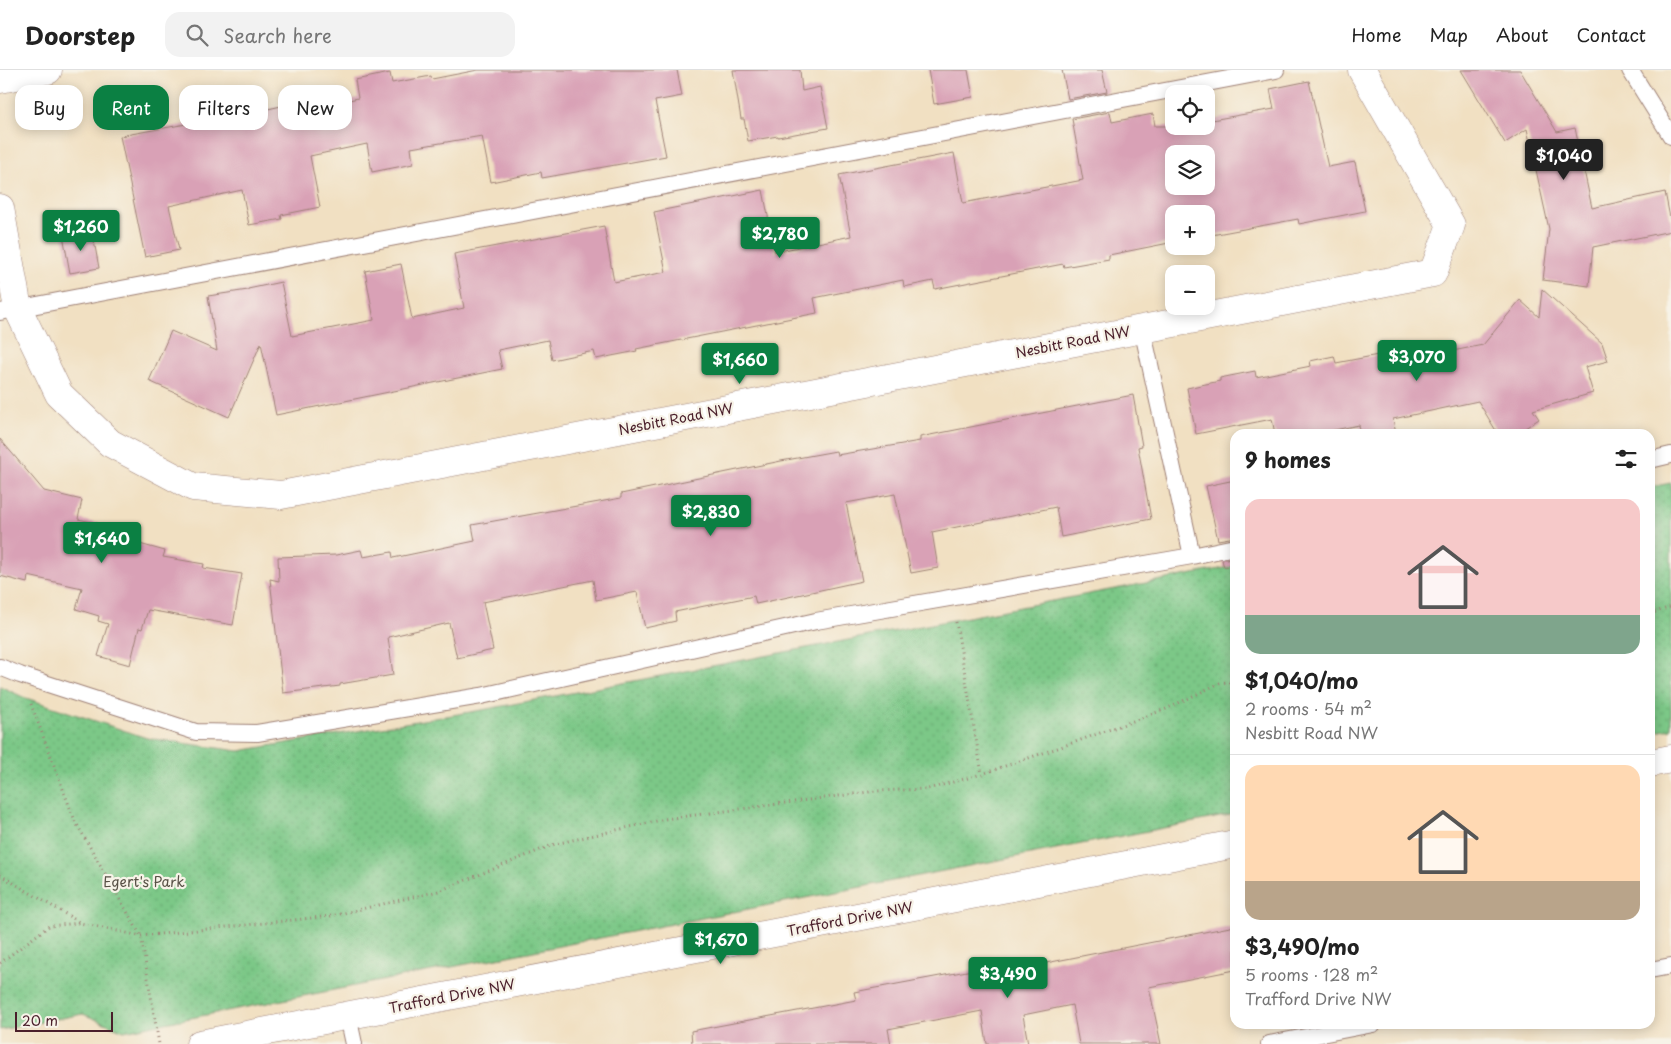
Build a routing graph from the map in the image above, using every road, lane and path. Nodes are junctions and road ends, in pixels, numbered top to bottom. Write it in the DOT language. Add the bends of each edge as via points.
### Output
graph roads {
  1 [pos="48,70"];
  2 [pos="1276,70"];
  3 [pos="1362,70"];
  4 [pos="1630,70"];
  5 [pos="0,79"];
  6 [pos="1671,136"];
  7 [pos="0,208"];
  8 [pos="9,310"];
  9 [pos="1142,328"];
  10 [pos="1671,455"];
  11 [pos="1655,459"];
  12 [pos="1230,548"];
  13 [pos="1192,556"];
  14 [pos="952,597"];
  15 [pos="1671,607"];
  16 [pos="1655,612"];
  17 [pos="0,667"];
  18 [pos="20,676"];
  19 [pos="1230,681"];
  20 [pos="1671,759"];
  21 [pos="1655,762"];
  22 [pos="982,774"];
  23 [pos="1230,845"];
  24 [pos="0,875"];
  25 [pos="80,923"];
  26 [pos="141,936"];
  27 [pos="0,964"];
  28 [pos="1671,966"];
  29 [pos="1655,969"];
  30 [pos="348,1016"];
  31 [pos="1347,1029"];
  32 [pos="159,1044"];
  33 [pos="200,1044"];
  34 [pos="354,1044"];
  35 [pos="1269,1044"];
  1 -- 5 [label="street"];
  2 -- 8 [label="lane"];
  3 -- 9 [label="street, Nesbitt Road NW" via="1451,225 1433,273"];
  4 -- 6 [label="lane"];
  7 -- 8 [label="street, Nesbitt Road NW"];
  8 -- 9 [label="street, Nesbitt Road NW" via="59,394 110,443 193,487 281,495"];
  9 -- 13 [label="lane"];
  10 -- 11 [label="lane"];
  12 -- 13 [label="lane"];
  13 -- 14 [label="lane"];
  14 -- 18 [label="lane" via="816,621 481,696 257,733 196,732"];
  14 -- 22 [label="path"];
  15 -- 16 [label="path"];
  17 -- 18 [label="lane"];
  18 -- 26 [label="path" via="76,821"];
  19 -- 22 [label="path" via="1166,708"];
  20 -- 21 [label="street"];
  22 -- 26 [label="path" via="928,789 876,791 664,819 555,844 439,891 331,916"];
  23 -- 30 [label="street, Trafford Drive NW"];
  24 -- 25 [label="path"];
  25 -- 26 [label="path"];
  25 -- 27 [label="path" via="49,926"];
  26 -- 32 [label="path"];
  28 -- 29 [label="lane"];
  30 -- 33 [label="street, Trafford Drive NW"];
  30 -- 34 [label="lane"];
  31 -- 35 [label="lane"];
}
